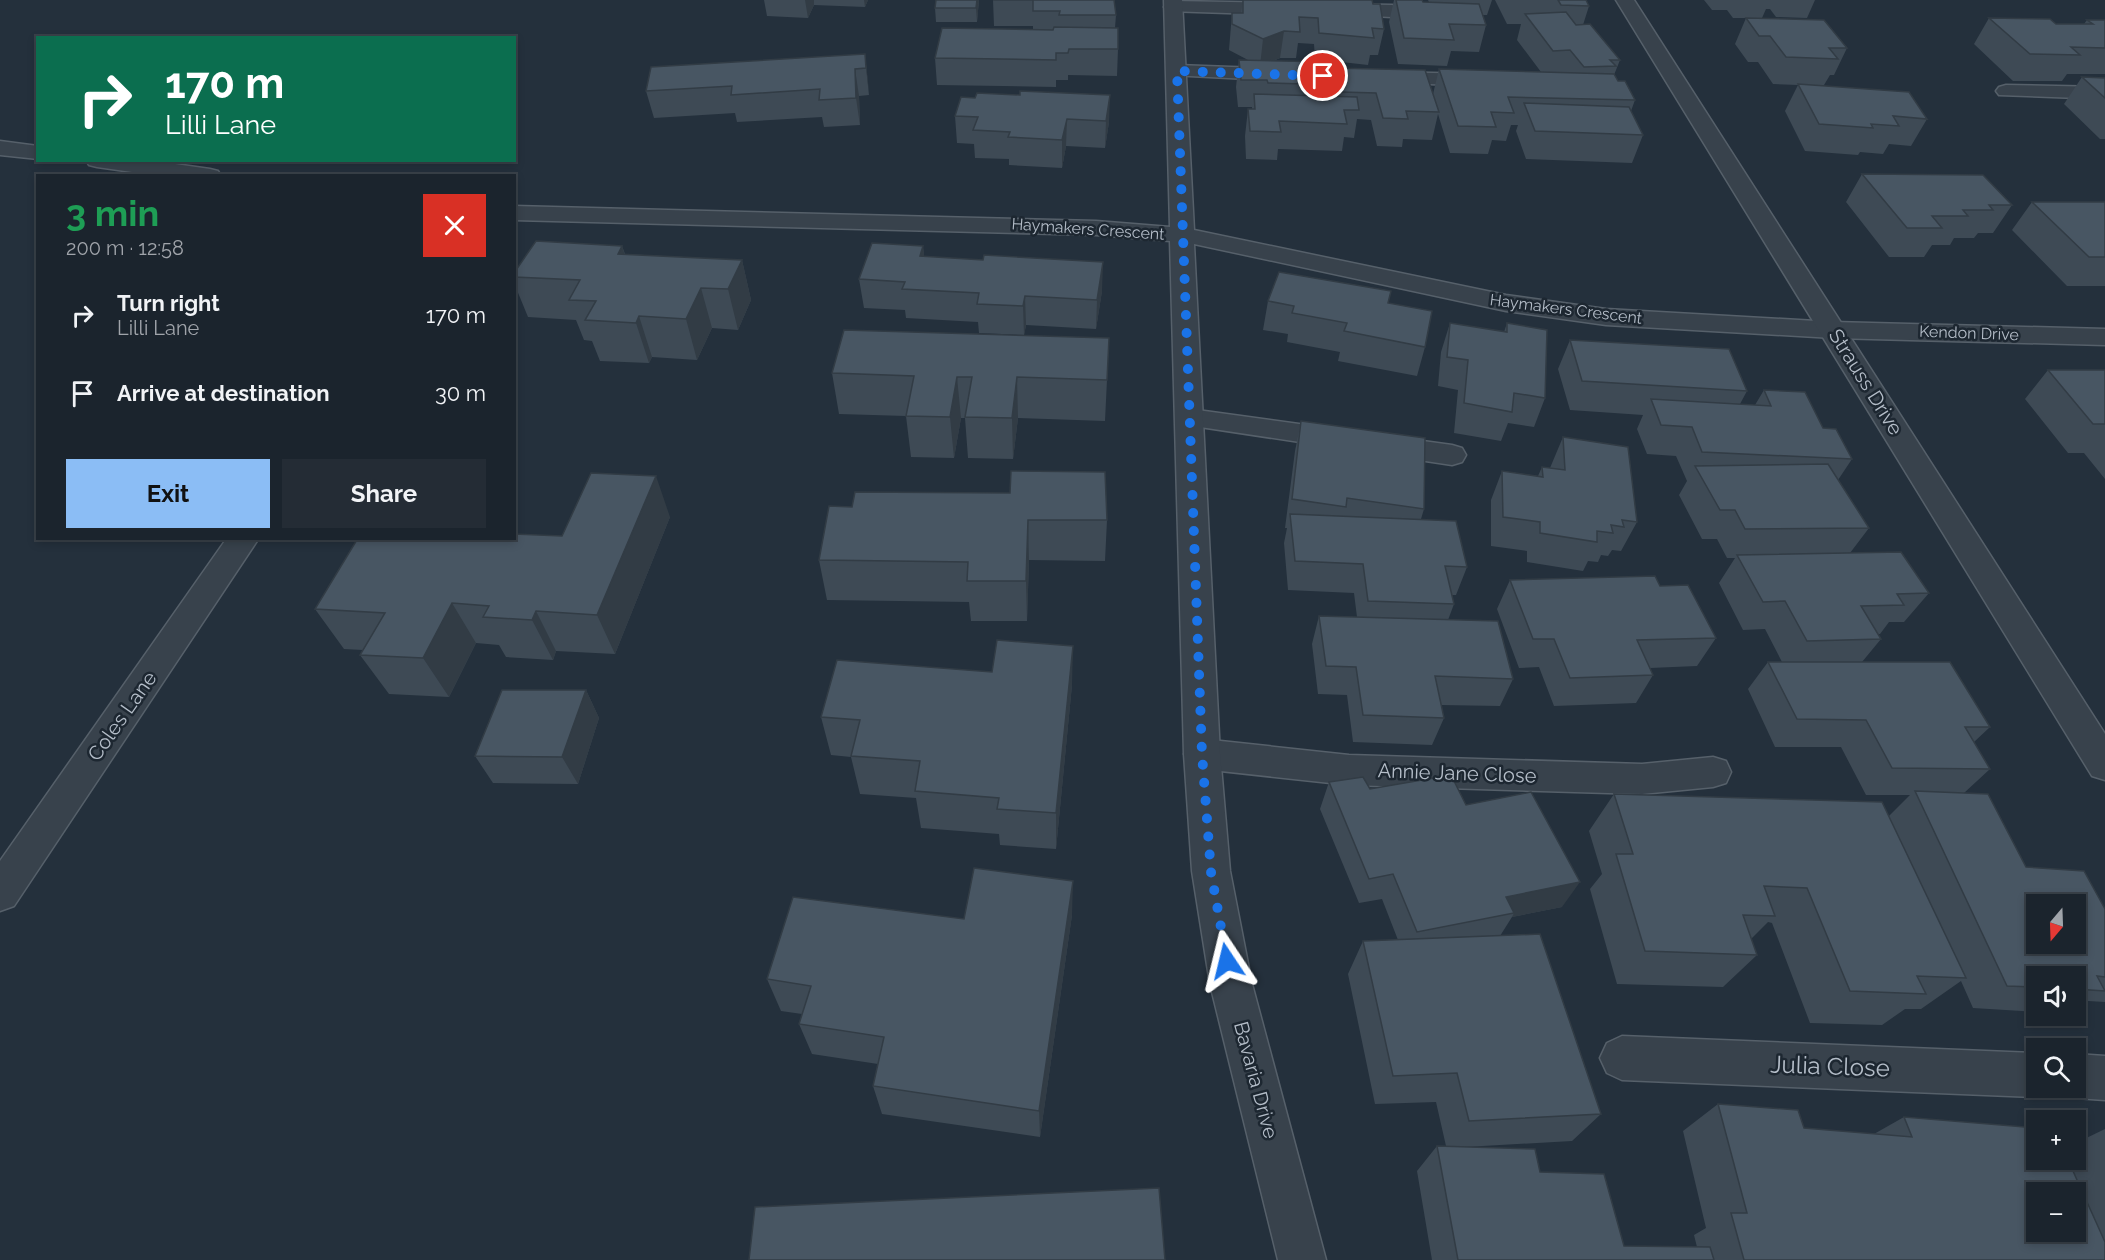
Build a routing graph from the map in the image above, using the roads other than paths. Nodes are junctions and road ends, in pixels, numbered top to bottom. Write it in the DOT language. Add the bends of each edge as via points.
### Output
graph roads {
  1 [pos="1625,0"];
  2 [pos="1173,3"];
  3 [pos="1298,9"];
  4 [pos="1322,9"];
  5 [pos="1392,11"];
  6 [pos="1177,71"];
  7 [pos="1304,75"];
  8 [pos="1363,77"];
  9 [pos="1504,81"];
  10 [pos="2006,91"];
  11 [pos="2105,93"];
  12 [pos="0,148"];
  13 [pos="36,153"];
  14 [pos="111,162"];
  15 [pos="196,174"];
  16 [pos="516,213"];
  17 [pos="1183,235"];
  18 [pos="1833,330"];
  19 [pos="2105,337"];
  20 [pos="1190,418"];
  21 [pos="1452,455"];
  22 [pos="243,540"];
  23 [pos="1202,754"];
  24 [pos="2105,765"];
  25 [pos="1713,772"];
  26 [pos="0,893"];
  27 [pos="1622,1058"];
  28 [pos="2026,1075"];
  29 [pos="2086,1076"];
  30 [pos="2105,1077"];
  31 [pos="1302,1260"];
  1 -- 18 [label="street, Strauss Drive"];
  2 -- 3 [label="street"];
  2 -- 6 [label="street, Bavaria Drive"];
  4 -- 5 [label="street"];
  6 -- 7 [label="street"];
  6 -- 17 [label="street, Bavaria Drive"];
  8 -- 9 [label="street"];
  10 -- 11 [label="street"];
  12 -- 13 [label="street"];
  14 -- 15 [label="street"];
  16 -- 17 [label="street, Haymakers Crescent" via="1028,224"];
  17 -- 18 [label="street, Haymakers Crescent" via="1506,303 1605,317"];
  17 -- 20 [label="street, Bavaria Drive"];
  18 -- 19 [label="street, Kendon Drive"];
  18 -- 24 [label="street, Strauss Drive"];
  20 -- 21 [label="street"];
  20 -- 23 [label="street, Bavaria Drive"];
  22 -- 26 [label="street, Coles Lane"];
  23 -- 25 [label="street, Annie Jane Close" via="1349,770 1642,779"];
  23 -- 31 [label="street, Bavaria Drive" via="1211,872 1231,984"];
  27 -- 28 [label="street, Julia Close"];
  29 -- 30 [label="street"];
}
